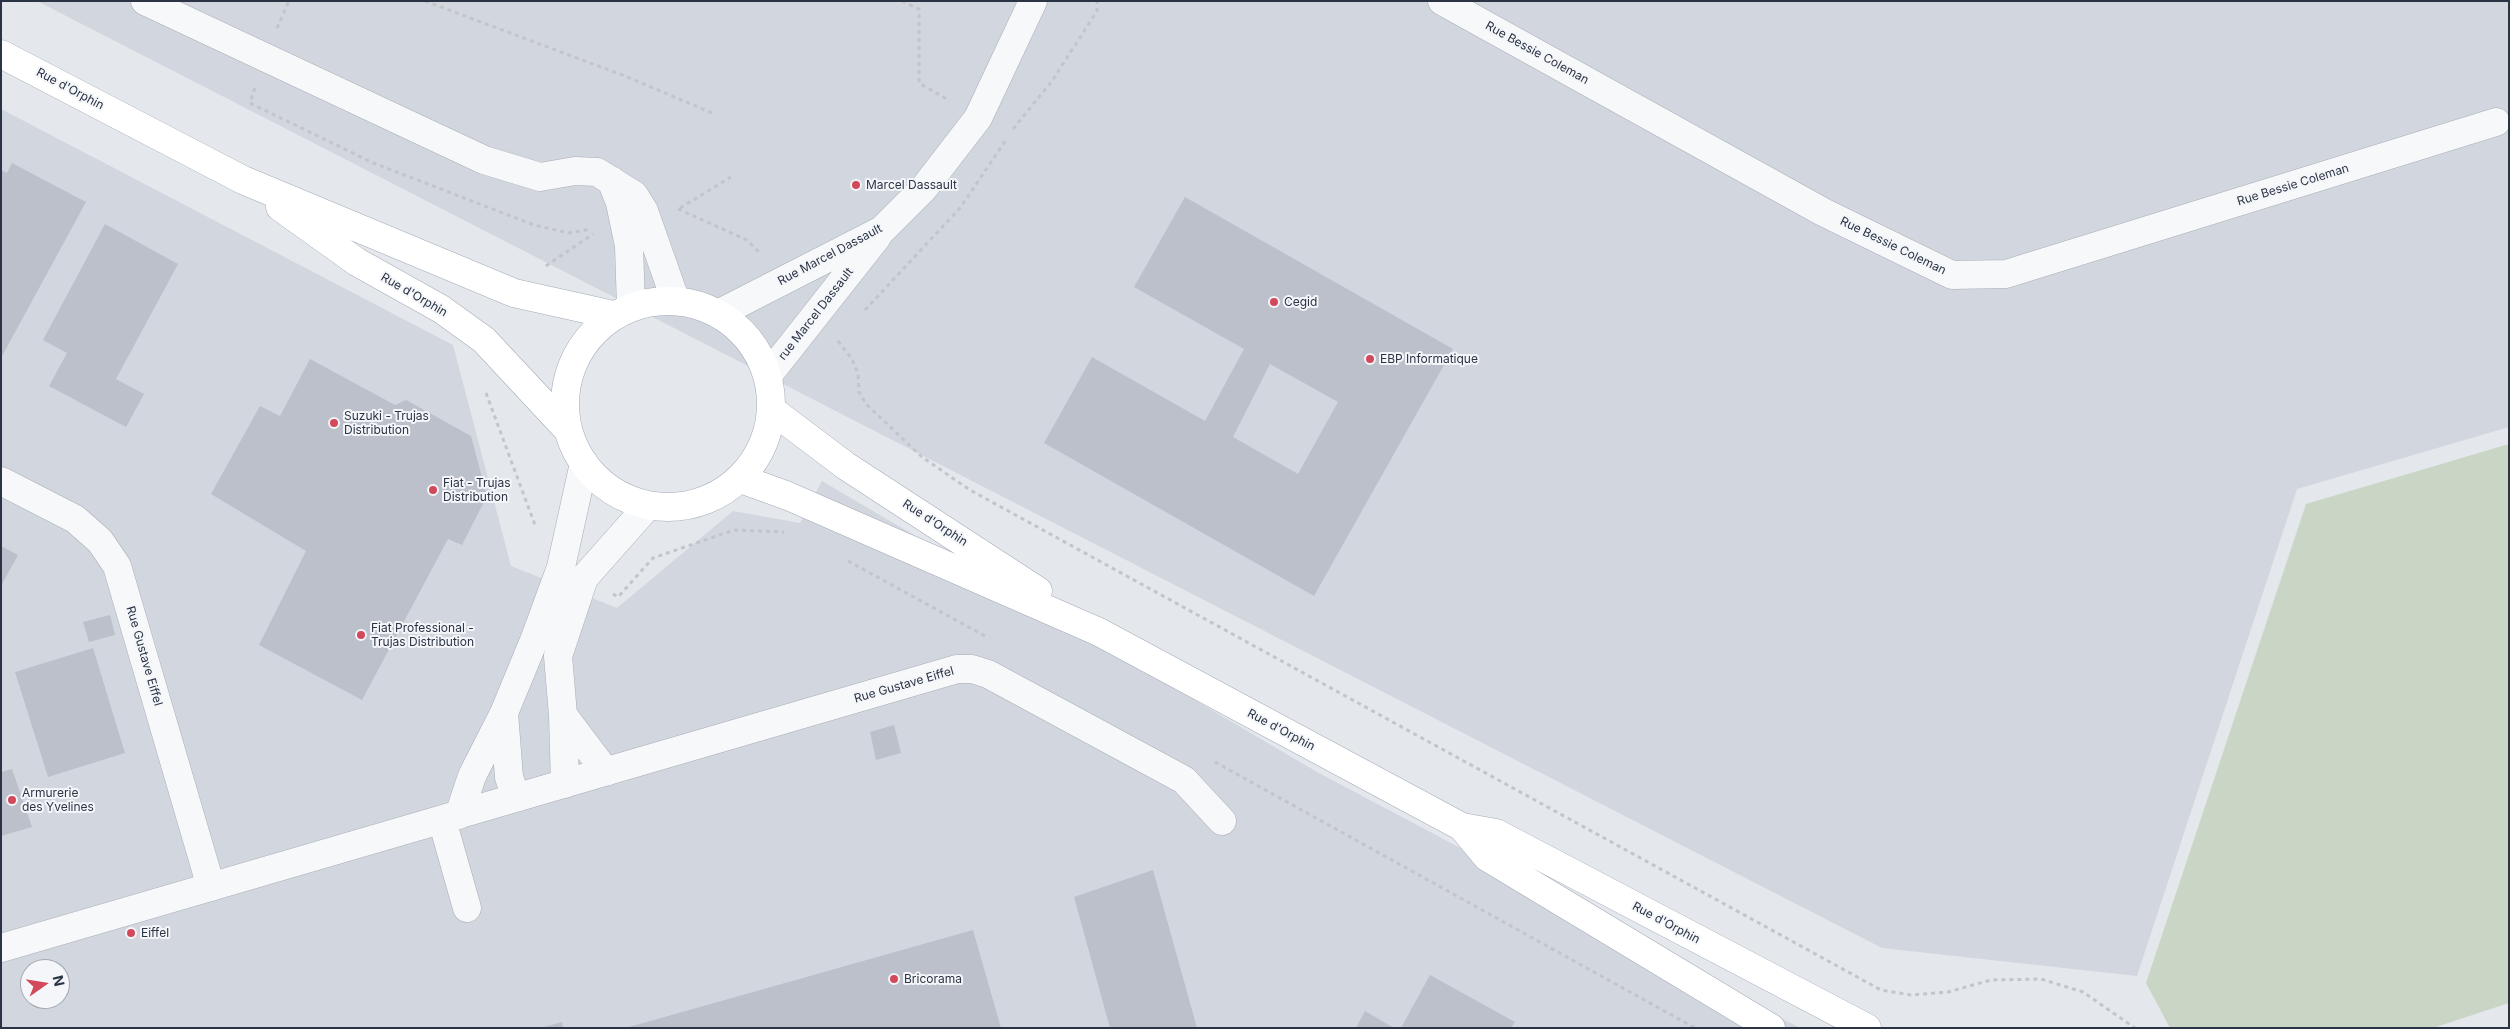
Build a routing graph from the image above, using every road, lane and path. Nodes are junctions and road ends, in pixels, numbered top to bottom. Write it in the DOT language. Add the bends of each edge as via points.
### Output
graph roads {
  1 [pos="145,1"];
  2 [pos="425,1"];
  3 [pos="902,1"];
  4 [pos="1442,1"];
  5 [pos="1027,8"];
  6 [pos="1,54"];
  7 [pos="712,113"];
  8 [pos="978,118"];
  9 [pos="2496,122"];
  10 [pos="731,177"];
  11 [pos="244,180"];
  12 [pos="611,180"];
  13 [pos="679,209"];
  14 [pos="882,230"];
  15 [pos="675,299"];
  16 [pos="622,311"];
  17 [pos="720,313"];
  18 [pos="837,340"];
  19 [pos="769,374"];
  20 [pos="772,411"];
  21 [pos="567,429"];
  22 [pos="584,463"];
  23 [pos="741,479"];
  24 [pos="1,482"];
  25 [pos="646,508"];
  26 [pos="1099,632"];
  27 [pos="504,713"];
  28 [pos="563,715"];
  29 [pos="606,772"];
  30 [pos="565,784"];
  31 [pos="516,798"];
  32 [pos="450,818"];
  33 [pos="1222,821"];
  34 [pos="1462,827"];
  35 [pos="211,887"];
  36 [pos="467,908"];
  37 [pos="1,948"];
  38 [pos="1771,1028"];
  39 [pos="1867,1028"];
  40 [pos="2134,1028"];
  1 -- 12 [label="street" via="484,160 540,177 575,171 597,172"];
  2 -- 7 [label="path" via="625,76"];
  3 -- 8 [label="path" via="918,9 919,83"];
  4 -- 9 [label="street, Rue Bessie Coleman" via="1814,207 1952,275 2006,274"];
  5 -- 8 [label="street, Rue Marcel Dassault" via="1008,58"];
  6 -- 11 [label="main road, Rue d'Orphin"];
  8 -- 14 [label="street, Rue Marcel Dassault" via="924,188"];
  10 -- 13 [label="path"];
  11 -- 16 [label="main road, Rue d'Orphin" via="514,292"];
  11 -- 21 [label="main road, Rue d'Orphin" via="356,262 441,309 484,340"];
  12 -- 15 [label="street" via="634,195 647,217"];
  12 -- 16 [label="street" via="629,246"];
  14 -- 17 [label="street, Rue Marcel Dassault"];
  14 -- 19 [label="street, rue Marcel Dassault"];
  15 -- 16 [label="main road" via="643,302"];
  15 -- 17 [label="main road"];
  16 -- 21 [label="main road" via="588,337 571,365 564,397"];
  17 -- 19 [label="main road" via="749,338"];
  18 -- 40 [label="path" via="852,359 858,374 858,392 866,404 922,457 970,490 1881,990 1912,995 1948,992 1991,980 2041,979 2083,992"];
  19 -- 20 [label="main road"];
  20 -- 23 [label="main road" via="764,448"];
  20 -- 26 [label="main road, Rue d'Orphin" via="846,466"];
  21 -- 22 [label="main road"];
  22 -- 25 [label="main road" via="596,480"];
  22 -- 27 [label="street" via="561,567"];
  23 -- 25 [label="main road" via="704,502"];
  23 -- 26 [label="main road, Rue d'Orphin" via="804,503"];
  24 -- 35 [label="street, Rue Gustave Eiffel" via="75,519 100,541 116,566"];
  25 -- 28 [label="street" via="584,578 558,656"];
  26 -- 34 [label="main road, Rue d'Orphin"];
  27 -- 31 [label="street" via="509,777"];
  27 -- 32 [label="street"];
  28 -- 29 [label="street"];
  28 -- 30 [label="street"];
  29 -- 30 [label="street, Rue Gustave Eiffel"];
  29 -- 33 [label="street, Rue Gustave Eiffel" via="957,669 972,669 988,674 1184,780"];
  30 -- 31 [label="street, Rue Gustave Eiffel"];
  31 -- 32 [label="street, Rue Gustave Eiffel"];
  32 -- 35 [label="street, Rue Gustave Eiffel"];
  32 -- 36 [label="street"];
  34 -- 38 [label="main road, Rue d'Orphin" via="1487,856"];
  34 -- 39 [label="main road, Rue d'Orphin" via="1496,834"];
  35 -- 37 [label="street, Rue Gustave Eiffel"];
}
